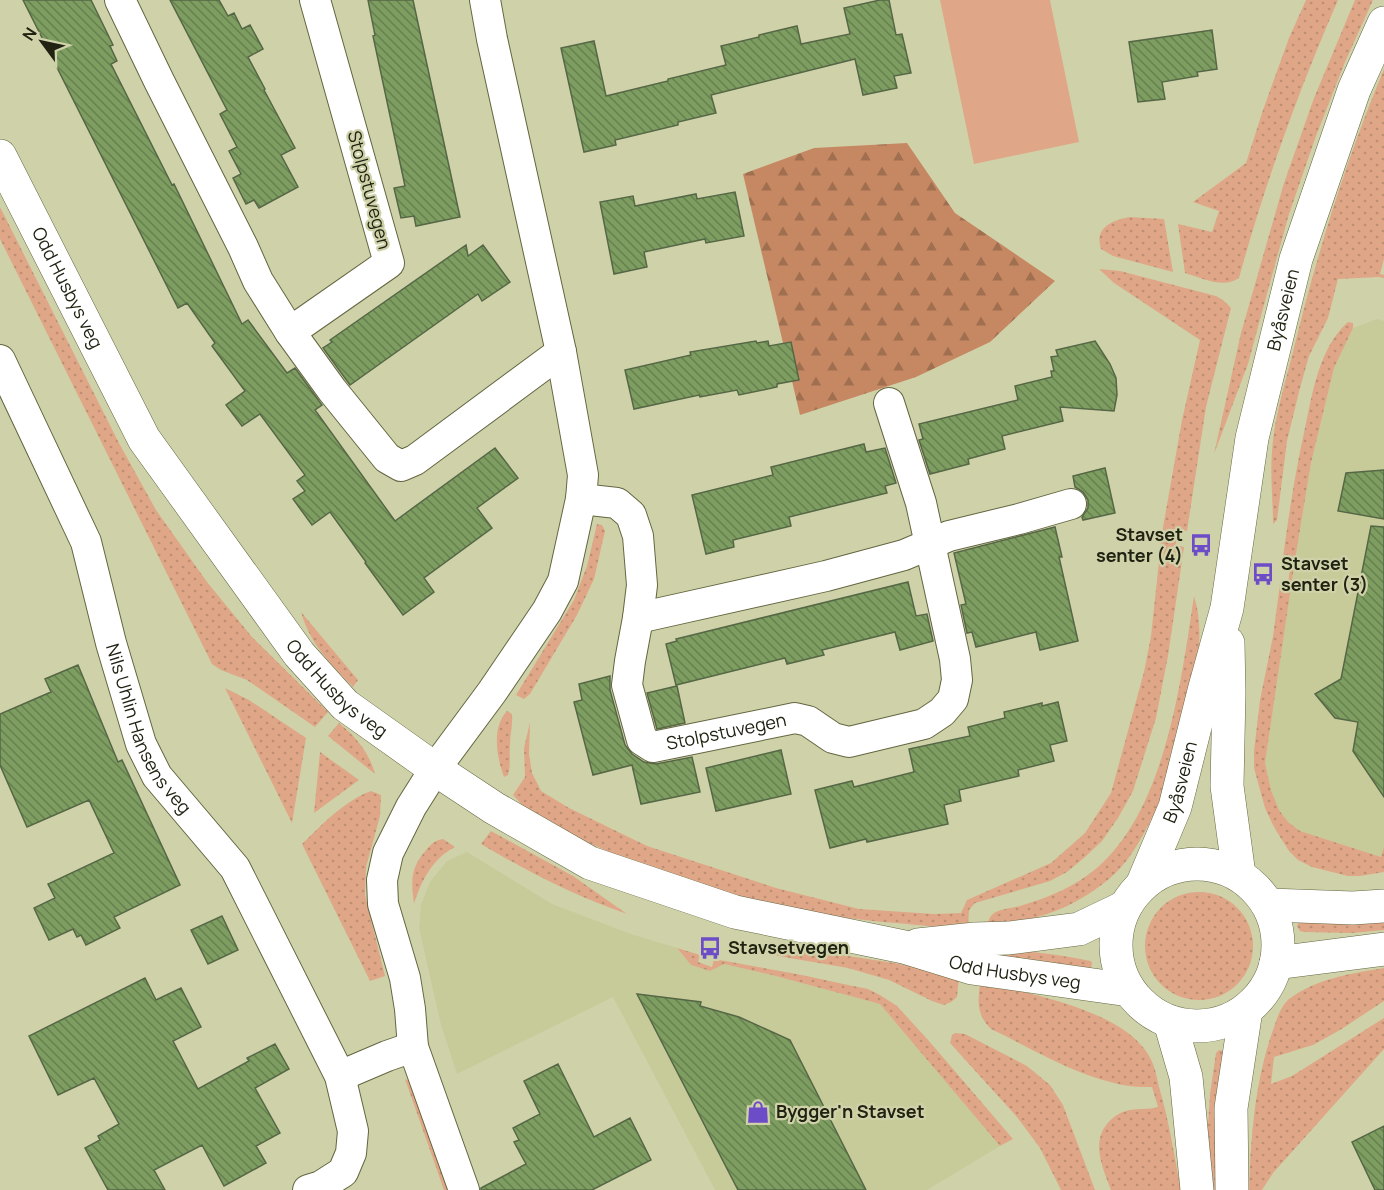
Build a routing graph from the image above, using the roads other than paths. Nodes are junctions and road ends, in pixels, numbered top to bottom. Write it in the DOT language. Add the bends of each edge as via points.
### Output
graph roads {
  1 [pos="120,0"];
  2 [pos="315,0"];
  3 [pos="485,0"];
  4 [pos="1384,23"];
  5 [pos="0,156"];
  6 [pos="290,332"];
  7 [pos="561,352"];
  8 [pos="0,360"];
  9 [pos="889,403"];
  10 [pos="581,499"];
  11 [pos="1071,504"];
  12 [pos="930,545"];
  13 [pos="1227,608"];
  14 [pos="638,618"];
  15 [pos="435,769"];
  16 [pos="1239,875"];
  17 [pos="1134,895"];
  18 [pos="1268,905"];
  19 [pos="1384,906"];
  20 [pos="904,947"];
  21 [pos="1384,949"];
  22 [pos="1276,963"];
  23 [pos="1129,990"];
  24 [pos="1246,1010"];
  25 [pos="1170,1022"];
  26 [pos="413,1047"];
  27 [pos="340,1076"];
  28 [pos="308,1190"];
  29 [pos="464,1190"];
  30 [pos="1197,1190"];
  31 [pos="1233,1190"];
  1 -- 6 [label="street" via="258,281"];
  2 -- 6 [label="street, Stolpstuvegen" via="389,263"];
  3 -- 7 [label="street"];
  4 -- 13 [label="main road, Byåsveien" via="1354,90 1296,259 1252,438"];
  5 -- 15 [label="main road, Odd Husbys veg" via="144,439 299,654 345,705"];
  6 -- 7 [label="street" via="387,458 401,466 415,460"];
  7 -- 10 [label="street" via="583,475"];
  8 -- 27 [label="street, Nils Uhlin Hansens veg" via="86,542 141,744 157,776 235,868"];
  9 -- 12 [label="street, Stolpstuvegen" via="921,503"];
  10 -- 14 [label="street, Stolpstuvegen" via="617,503 631,515 638,536 642,585"];
  10 -- 15 [label="street" via="558,591 492,692"];
  11 -- 12 [label="street" via="949,536"];
  12 -- 14 [label="street" via="826,576"];
  12 -- 14 [label="street, Stolpstuvegen" via="957,680 953,699 924,724 849,742 795,718 653,747 642,740 627,685"];
  13 -- 16 [label="main road, Byåsveien" via="1227,786"];
  13 -- 17 [label="main road, Byåsveien" via="1175,807"];
  15 -- 20 [label="main road, Odd Husbys veg" via="590,863 735,912"];
  15 -- 26 [label="street" via="388,853 382,880 383,904 405,978"];
  16 -- 17 [label="main road" via="1200,864 1170,868"];
  16 -- 18 [label="main road"];
  17 -- 20 [label="main road, Odd Husbys veg" via="1079,929"];
  17 -- 23 [label="main road" via="1116,936 1118,966"];
  18 -- 19 [label="main road"];
  18 -- 22 [label="main road" via="1277,933"];
  20 -- 23 [label="main road, Odd Husbys veg" via="972,968"];
  21 -- 22 [label="main road"];
  22 -- 24 [label="main road" via="1265,989"];
  23 -- 25 [label="main road" via="1147,1010"];
  24 -- 25 [label="main road" via="1223,1024 1196,1027"];
  24 -- 31 [label="main road" via="1231,1108"];
  25 -- 30 [label="main road" via="1185,1077"];
  26 -- 27 [label="street"];
  26 -- 29 [label="street"];
  27 -- 28 [label="street, Nils Uhlin Hansens veg" via="352,1131 351,1153 343,1172"];
}
